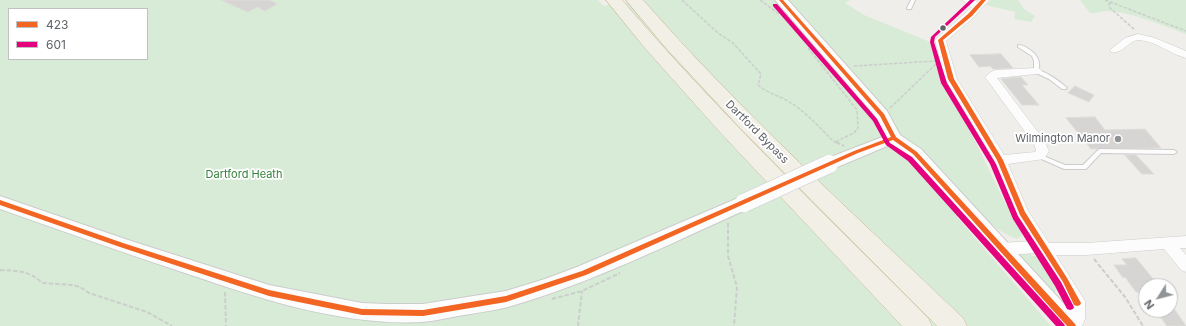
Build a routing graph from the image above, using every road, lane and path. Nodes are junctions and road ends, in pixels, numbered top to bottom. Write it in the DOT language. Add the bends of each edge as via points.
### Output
graph roads {
  1 [pos="614,0"];
  2 [pos="634,0"];
  3 [pos="682,0"];
  4 [pos="760,0"];
  5 [pos="781,0"];
  6 [pos="913,0"];
  7 [pos="967,0"];
  8 [pos="1105,0"];
  9 [pos="981,3"];
  10 [pos="1112,3"];
  11 [pos="909,8"];
  12 [pos="783,19"];
  13 [pos="1186,31"];
  14 [pos="1139,37"];
  15 [pos="806,46"];
  16 [pos="1020,46"];
  17 [pos="1115,50"];
  18 [pos="1186,55"];
  19 [pos="838,66"];
  20 [pos="1036,71"];
  21 [pos="1064,88"];
  22 [pos="882,115"];
  23 [pos="894,138"];
  24 [pos="835,142"];
  25 [pos="856,152"];
  26 [pos="1174,152"];
  27 [pos="1039,156"];
  28 [pos="1000,160"];
  29 [pos="0,202"];
  30 [pos="736,206"];
  31 [pos="1186,242"];
  32 [pos="1168,244"];
  33 [pos="1001,249"];
  34 [pos="1044,249"];
  35 [pos="1088,249"];
  36 [pos="1186,266"];
  37 [pos="0,270"];
  38 [pos="584,273"];
  39 [pos="172,326"];
  40 [pos="578,326"];
  41 [pos="734,326"];
  42 [pos="920,326"];
  43 [pos="954,326"];
  44 [pos="1072,326"];
  45 [pos="1143,326"];
  1 -- 42 [label="highway, Dartford Bypass" via="641,34 718,119"];
  2 -- 43 [label="highway, Dartford Bypass" via="760,136"];
  3 -- 24 [label="path" via="746,57 760,74 758,85 808,115"];
  4 -- 12 [label="path"];
  5 -- 19 [label="street"];
  6 -- 11 [label="lane"];
  7 -- 9 [label="street"];
  8 -- 10 [label="path"];
  9 -- 28 [label="street" via="940,40 951,79"];
  10 -- 13 [label="path"];
  10 -- 14 [label="path" via="1108,4 1110,8 1137,31"];
  14 -- 17 [label="street" via="1134,37"];
  14 -- 18 [label="street"];
  15 -- 24 [label="path" via="857,110 858,128 854,133"];
  16 -- 20 [label="lane" via="1035,55"];
  19 -- 22 [label="street"];
  19 -- 22 [label="path" via="940,61"];
  20 -- 21 [label="lane" via="1054,79"];
  20 -- 27 [label="street" via="995,74 991,77 1040,143 1043,151"];
  22 -- 23 [label="street"];
  23 -- 25 [label="street"];
  23 -- 33 [label="street" via="915,153"];
  24 -- 25 [label="path"];
  25 -- 30 [label="street, bridge"];
  26 -- 27 [label="lane" via="1100,151 1084,167 1064,167"];
  27 -- 28 [label="street"];
  28 -- 34 [label="street" via="1022,213"];
  29 -- 38 [label="street" via="269,293 362,312 423,313 467,306 506,299"];
  30 -- 38 [label="street"];
  30 -- 41 [label="path" via="728,256 737,287"];
  31 -- 32 [label="street"];
  32 -- 35 [label="street"];
  32 -- 36 [label="street"];
  33 -- 34 [label="street"];
  33 -- 44 [label="street"];
  34 -- 35 [label="street"];
  34 -- 44 [label="street" via="1077,301 1077,319"];
  35 -- 45 [label="path"];
  37 -- 39 [label="path" via="24,272 36,276 42,283 80,287 88,293 147,312"];
  38 -- 40 [label="path"];
}
